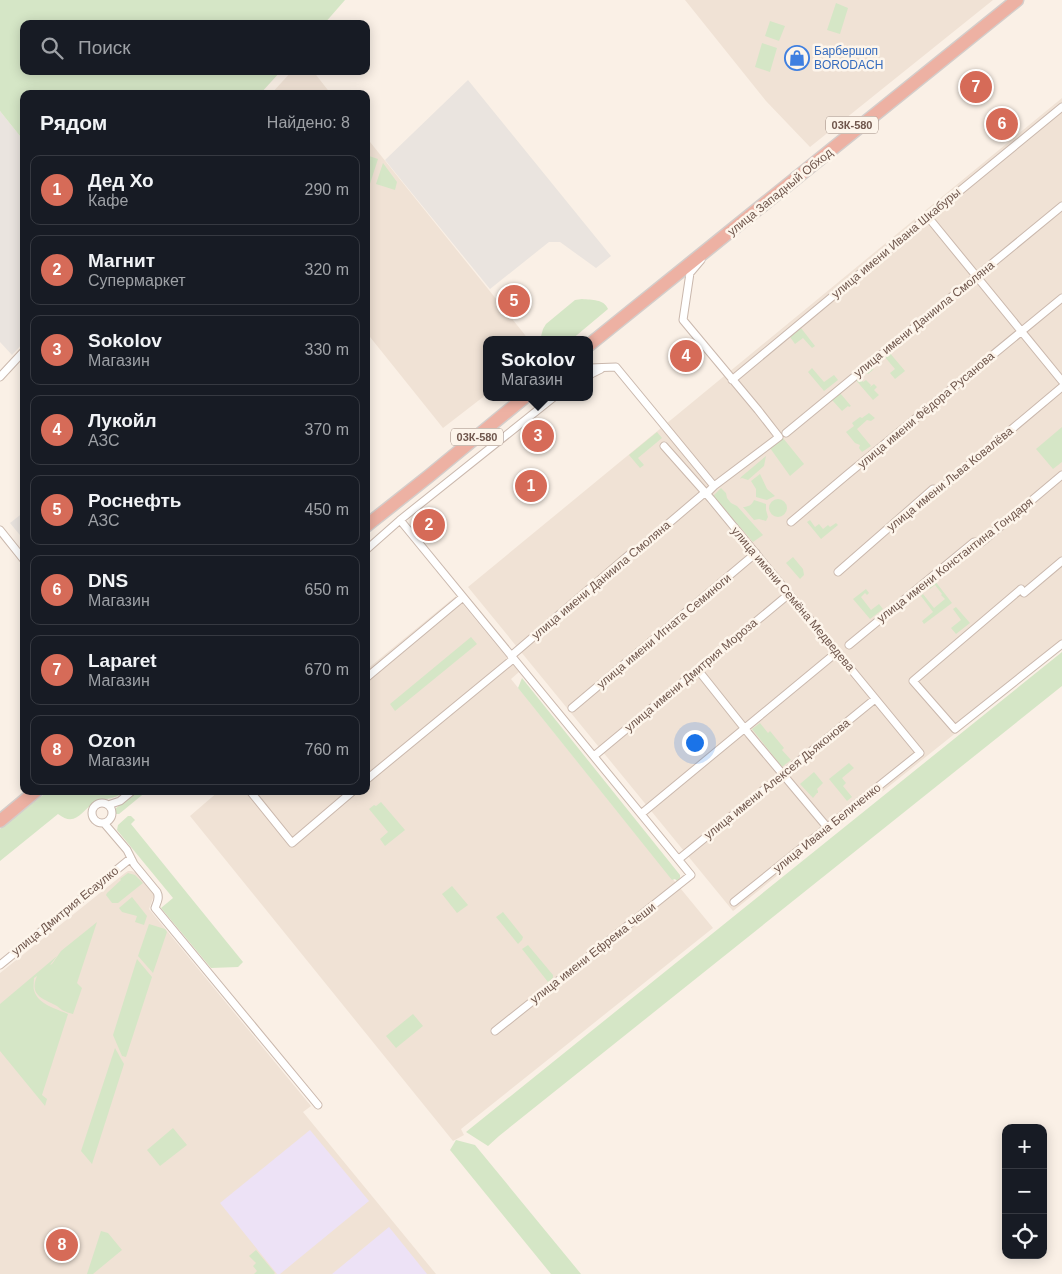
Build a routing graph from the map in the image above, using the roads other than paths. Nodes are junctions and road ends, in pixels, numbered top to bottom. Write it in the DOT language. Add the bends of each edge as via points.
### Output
graph roads {
  1 [pos="1007,0"];
  2 [pos="1017,0"];
  3 [pos="1062,107"];
  4 [pos="1062,206"];
  5 [pos="928,216"];
  6 [pos="730,232"];
  7 [pos="977,276"];
  8 [pos="1062,298"];
  9 [pos="1022,331"];
  10 [pos="592,336"];
  11 [pos="593,342"];
  12 [pos="20,355"];
  13 [pos="593,368"];
  14 [pos="603,368"];
  15 [pos="593,373"];
  16 [pos="0,377"];
  17 [pos="732,380"];
  18 [pos="1062,381"];
  19 [pos="1062,387"];
  20 [pos="509,401"];
  21 [pos="520,401"];
  22 [pos="549,401"];
  23 [pos="786,433"];
  24 [pos="664,446"];
  25 [pos="1062,475"];
  26 [pos="714,486"];
  27 [pos="706,494"];
  28 [pos="370,514"];
  29 [pos="400,520"];
  30 [pos="791,522"];
  31 [pos="370,523"];
  32 [pos="0,530"];
  33 [pos="370,546"];
  34 [pos="756,553"];
  35 [pos="20,555"];
  36 [pos="1062,562"];
  37 [pos="838,572"];
  38 [pos="789,594"];
  39 [pos="463,597"];
  40 [pos="1062,644"];
  41 [pos="849,645"];
  42 [pos="837,652"];
  43 [pos="512,657"];
  44 [pos="698,670"];
  45 [pos="370,675"];
  46 [pos="875,699"];
  47 [pos="572,708"];
  48 [pos="745,727"];
  49 [pos="920,753"];
  50 [pos="594,756"];
  51 [pos="784,774"];
  52 [pos="370,777"];
  53 [pos="20,794"];
  54 [pos="31,795"];
  55 [pos="127,795"];
  56 [pos="253,795"];
  57 [pos="348,795"];
  58 [pos="108,805"];
  59 [pos="0,810"];
  60 [pos="641,814"];
  61 [pos="0,821"];
  62 [pos="104,823"];
  63 [pos="828,827"];
  64 [pos="131,858"];
  65 [pos="679,860"];
  66 [pos="734,902"];
  67 [pos="0,965"];
  68 [pos="494,1030"];
  69 [pos="318,1105"];
  1 -- 10 [label="highway, улица Западный Обход / 03К-580"];
  2 -- 6 [label="highway, улица Западный Обход / 03К-580"];
  3 -- 5 [label="street, улица имени Ивана Шкабуры"];
  4 -- 7 [label="street, улица имени Даниила Смоляна"];
  5 -- 7 [label="street"];
  5 -- 17 [label="street, улица имени Ивана Шкабуры"];
  6 -- 11 [label="highway, улица Западный Обход / 03К-580"];
  6 -- 17 [label="street" via="690,274 683,320"];
  7 -- 9 [label="street"];
  7 -- 23 [label="street, улица имени Даниила Смоляна"];
  8 -- 9 [label="street, улица имени Фёдора Русанова"];
  9 -- 18 [label="street"];
  9 -- 30 [label="street, улица имени Фёдора Русанова"];
  12 -- 16 [label="street"];
  13 -- 14 [label="street"];
  14 -- 15 [label="street"];
  14 -- 26 [label="street" via="616,367"];
  17 -- 26 [label="street, улица имени Даниила Смоляна" via="779,437"];
  19 -- 37 [label="street, улица имени Льва Ковалёва" via="939,490 933,490"];
  20 -- 28 [label="highway, 03К-580"];
  21 -- 31 [label="highway, 03К-580"];
  22 -- 29 [label="street"];
  24 -- 27 [label="street, улица имени Семёна Медведева"];
  25 -- 41 [label="street, улица имени Константина Гондаря" via="982,542 974,542"];
  26 -- 27 [label="street, улица имени Даниила Смоляна"];
  27 -- 34 [label="street, улица имени Семёна Медведева"];
  27 -- 43 [label="street, улица имени Даниила Смоляна" via="630,554"];
  29 -- 33 [label="street"];
  29 -- 39 [label="street"];
  32 -- 35 [label="street"];
  34 -- 38 [label="street, улица имени Семёна Медведева"];
  34 -- 47 [label="street, улица имени Игната Семиноги"];
  36 -- 40 [label="street" via="1022,591 913,682 955,729"];
  38 -- 42 [label="street, улица имени Семёна Медведева"];
  38 -- 44 [label="street, улица имени Дмитрия Мороза"];
  39 -- 43 [label="street"];
  39 -- 45 [label="street"];
  42 -- 46 [label="street, улица имени Семёна Медведева"];
  42 -- 48 [label="street"];
  43 -- 50 [label="street"];
  43 -- 52 [label="street, улица имени Даниила Смоляна"];
  44 -- 48 [label="street"];
  44 -- 50 [label="street, улица имени Дмитрия Мороза"];
  46 -- 49 [label="street, улица имени Семёна Медведева"];
  46 -- 51 [label="street, улица имени Алексея Дьяконова"];
  48 -- 51 [label="street"];
  48 -- 60 [label="street"];
  49 -- 63 [label="street, улица Ивана Беличенко"];
  50 -- 60 [label="street"];
  51 -- 63 [label="street"];
  51 -- 65 [label="street, улица имени Алексея Дьяконова"];
  53 -- 59 [label="highway"];
  54 -- 61 [label="highway"];
  55 -- 58 [label="street"];
  56 -- 57 [label="street" via="292,843"];
  58 -- 62 [label="street" via="112,810 111,817"];
  58 -- 62 [label="street" via="102,803 93,810 95,820"];
  60 -- 65 [label="street"];
  62 -- 64 [label="street"];
  63 -- 66 [label="street, улица Ивана Беличенко"];
  64 -- 67 [label="street, улица Дмитрия Есаулко"];
  64 -- 69 [label="street" via="159,896 155,908"];
  65 -- 68 [label="street, улица имени Ефрема Чеши" via="691,875"];
}
